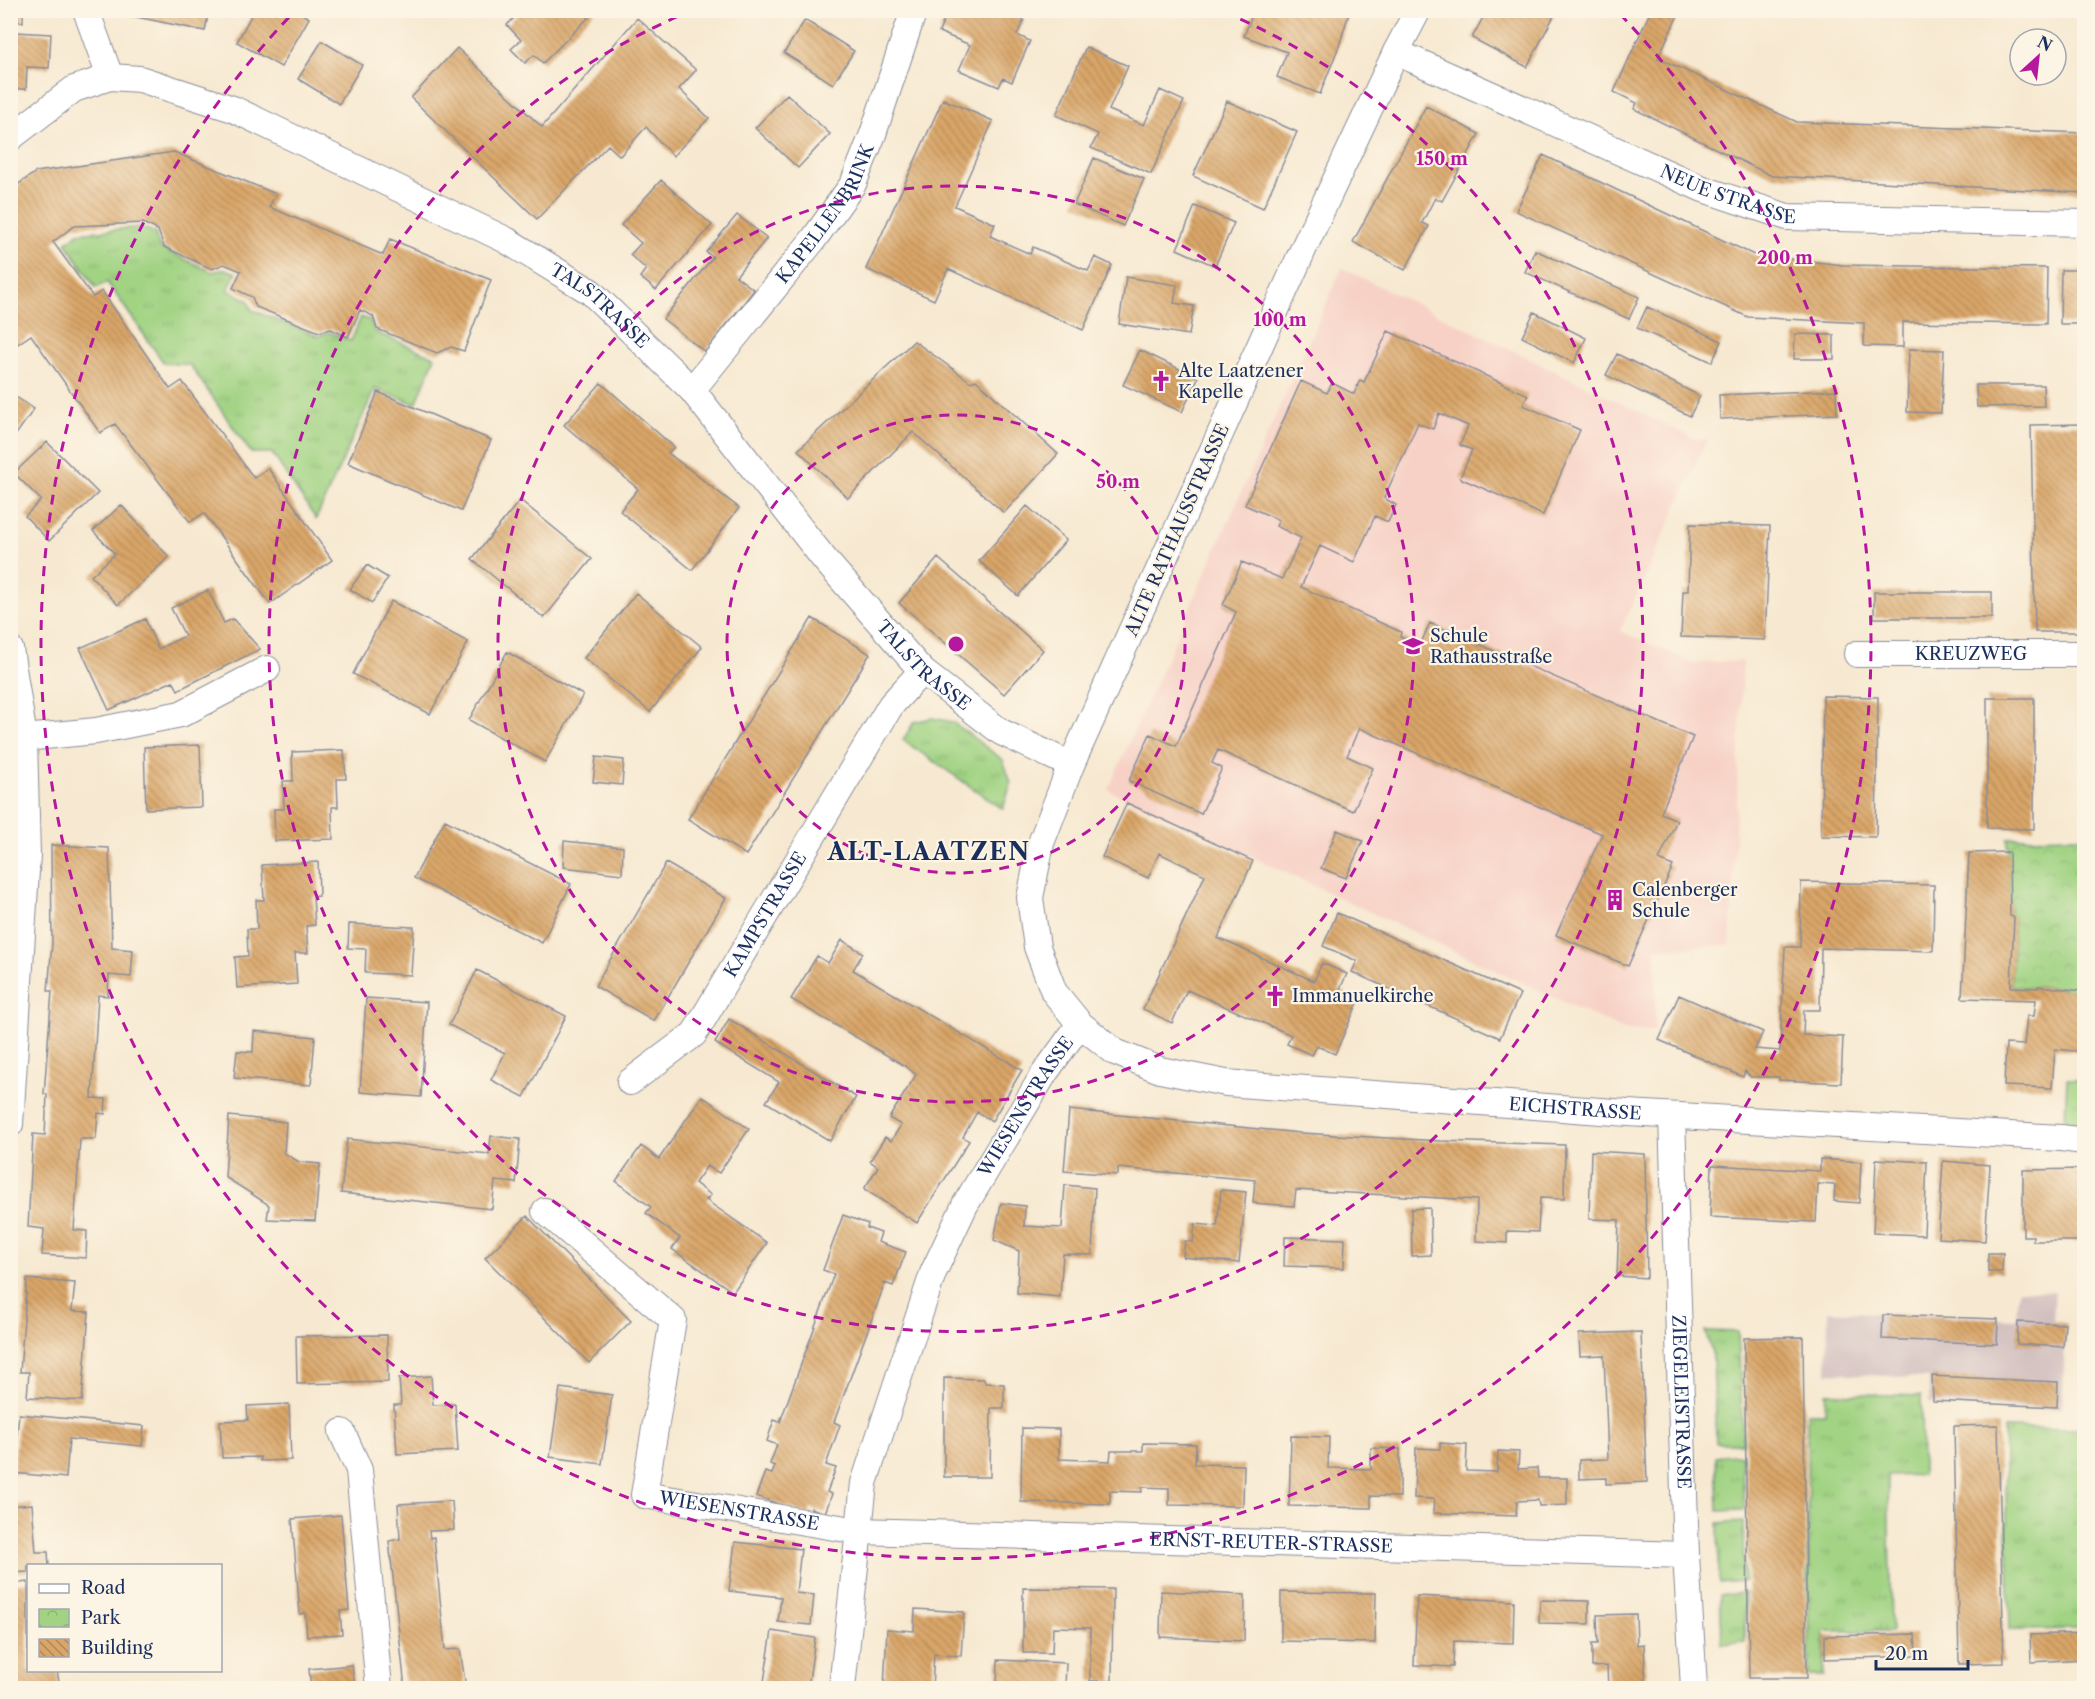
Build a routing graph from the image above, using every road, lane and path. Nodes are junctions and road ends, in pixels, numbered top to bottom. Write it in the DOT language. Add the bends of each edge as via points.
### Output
graph roads {
  1 [pos="86,10"];
  2 [pos="914,10"];
  3 [pos="1418,10"];
  4 [pos="1395,52"];
  5 [pos="110,77"];
  6 [pos="10,138"];
  7 [pos="2085,223"];
  8 [pos="692,390"];
  9 [pos="10,649"];
  10 [pos="1857,654"];
  11 [pos="2085,654"];
  12 [pos="267,669"];
  13 [pos="922,671"];
  14 [pos="24,738"];
  15 [pos="1071,765"];
  16 [pos="1080,1024"];
  17 [pos="630,1082"];
  18 [pos="1672,1116"];
  19 [pos="10,1124"];
  20 [pos="2085,1141"];
  21 [pos="545,1211"];
  22 [pos="342,1432"];
  23 [pos="858,1531"];
  24 [pos="1686,1556"];
  25 [pos="379,1689"];
  26 [pos="842,1689"];
  27 [pos="1694,1689"];
  1 -- 5 [label="street"];
  2 -- 8 [label="street, KAPELLENBRINK" via="853,184"];
  3 -- 4 [label="street, ALTE RATHAUSSTRASSE"];
  4 -- 7 [label="street, NEUE STRASSE" via="1703,189 1787,217"];
  4 -- 15 [label="street, ALTE RATHAUSSTRASSE"];
  5 -- 6 [label="street, TALSTRASSE" via="74,89"];
  5 -- 8 [label="street, TALSTRASSE" via="141,79 233,109 506,240 591,292"];
  8 -- 13 [label="street, TALSTRASSE" via="825,560"];
  9 -- 14 [label="street"];
  10 -- 11 [label="street, KREUZWEG"];
  12 -- 14 [label="street" via="181,714 96,731"];
  13 -- 15 [label="street, TALSTRASSE" via="1001,732"];
  13 -- 17 [label="street, KAMPSTRASSE" via="891,705 694,1034"];
  14 -- 19 [label="street" via="27,855"];
  15 -- 16 [label="street, ALTE RATHAUSSTRASSE" via="1041,843 1030,898 1037,947 1054,992"];
  16 -- 18 [label="street, EICHSTRASSE" via="1115,1052 1160,1070 1226,1083"];
  16 -- 23 [label="street, WIESENSTRASSE" via="1044,1074 965,1205 933,1273 864,1483"];
  18 -- 20 [label="street, EICHSTRASSE"];
  18 -- 24 [label="street, ZIEGELEISTRASSE"];
  21 -- 23 [label="street, WIESENSTRASSE" via="673,1320 644,1496"];
  22 -- 25 [label="street" via="359,1470"];
  23 -- 24 [label="street, ERNST-REUTER-STRASSE"];
  23 -- 26 [label="street, WIESENSTRASSE"];
  24 -- 27 [label="street, ZIEGELEISTRASSE"];
}
